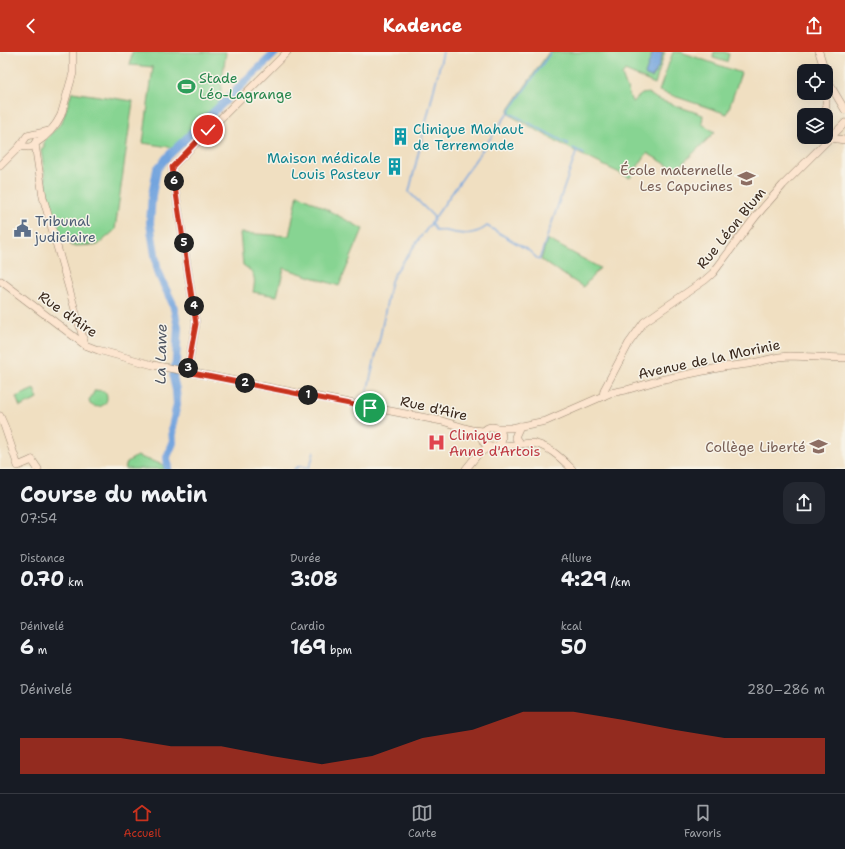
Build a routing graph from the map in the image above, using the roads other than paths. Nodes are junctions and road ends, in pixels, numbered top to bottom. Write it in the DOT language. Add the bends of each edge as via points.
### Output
graph roads {
  1 [pos="73,52"];
  2 [pos="287,52"];
  3 [pos="819,52"];
  4 [pos="823,64"];
  5 [pos="833,87"];
  6 [pos="845,110"];
  7 [pos="845,123"];
  8 [pos="49,131"];
  9 [pos="833,135"];
  10 [pos="833,138"];
  11 [pos="845,140"];
  12 [pos="825,144"];
  13 [pos="30,145"];
  14 [pos="0,166"];
  15 [pos="0,280"];
  16 [pos="85,345"];
  17 [pos="845,358"];
  18 [pos="187,372"];
  19 [pos="607,394"];
  20 [pos="0,416"];
  21 [pos="520,426"];
  22 [pos="497,428"];
  23 [pos="511,428"];
  24 [pos="472,430"];
  25 [pos="483,431"];
  26 [pos="502,437"];
  27 [pos="482,441"];
  28 [pos="517,445"];
  29 [pos="498,446"];
  30 [pos="489,447"];
  31 [pos="14,452"];
  32 [pos="478,454"];
  33 [pos="32,460"];
  34 [pos="38,469"];
  35 [pos="466,469"];
  36 [pos="572,469"];
  1 -- 8 [label="street" via="73,73 63,111"];
  2 -- 18 [label="street" via="172,167 196,324"];
  3 -- 4 [label="street"];
  5 -- 6 [label="street"];
  7 -- 9 [label="street, Rue Léon Blum"];
  8 -- 13 [label="street"];
  8 -- 13 [label="street" via="32,135 35,137"];
  10 -- 11 [label="street"];
  12 -- 19 [label="street, Rue Léon Blum" via="761,211 713,273 644,322 629,343 608,383"];
  13 -- 14 [label="street"];
  13 -- 16 [label="street"];
  15 -- 16 [label="street, Rue d'Aire"];
  16 -- 18 [label="street, Rue d'Aire"];
  17 -- 19 [label="street, Avenue de la Morinie" via="779,356 660,380"];
  18 -- 24 [label="street, Rue d'Aire" via="442,421"];
  19 -- 21 [label="street" via="546,421"];
  20 -- 31 [label="street"];
  21 -- 23 [label="street"];
  21 -- 28 [label="street" via="515,436"];
  22 -- 23 [label="street"];
  22 -- 25 [label="street" via="490,427"];
  22 -- 26 [label="street"];
  23 -- 26 [label="street"];
  24 -- 25 [label="street, Rue d'Aire"];
  24 -- 27 [label="street, Rue d'Aire"];
  25 -- 27 [label="street"];
  26 -- 28 [label="street"];
  26 -- 29 [label="street"];
  27 -- 30 [label="street"];
  27 -- 32 [label="street"];
  28 -- 29 [label="street"];
  28 -- 36 [label="street" via="540,445"];
  29 -- 30 [label="street"];
  30 -- 32 [label="street"];
  31 -- 33 [label="street"];
  31 -- 33 [label="street" via="18,464"];
  32 -- 35 [label="street"];
  33 -- 34 [label="street"];
}
